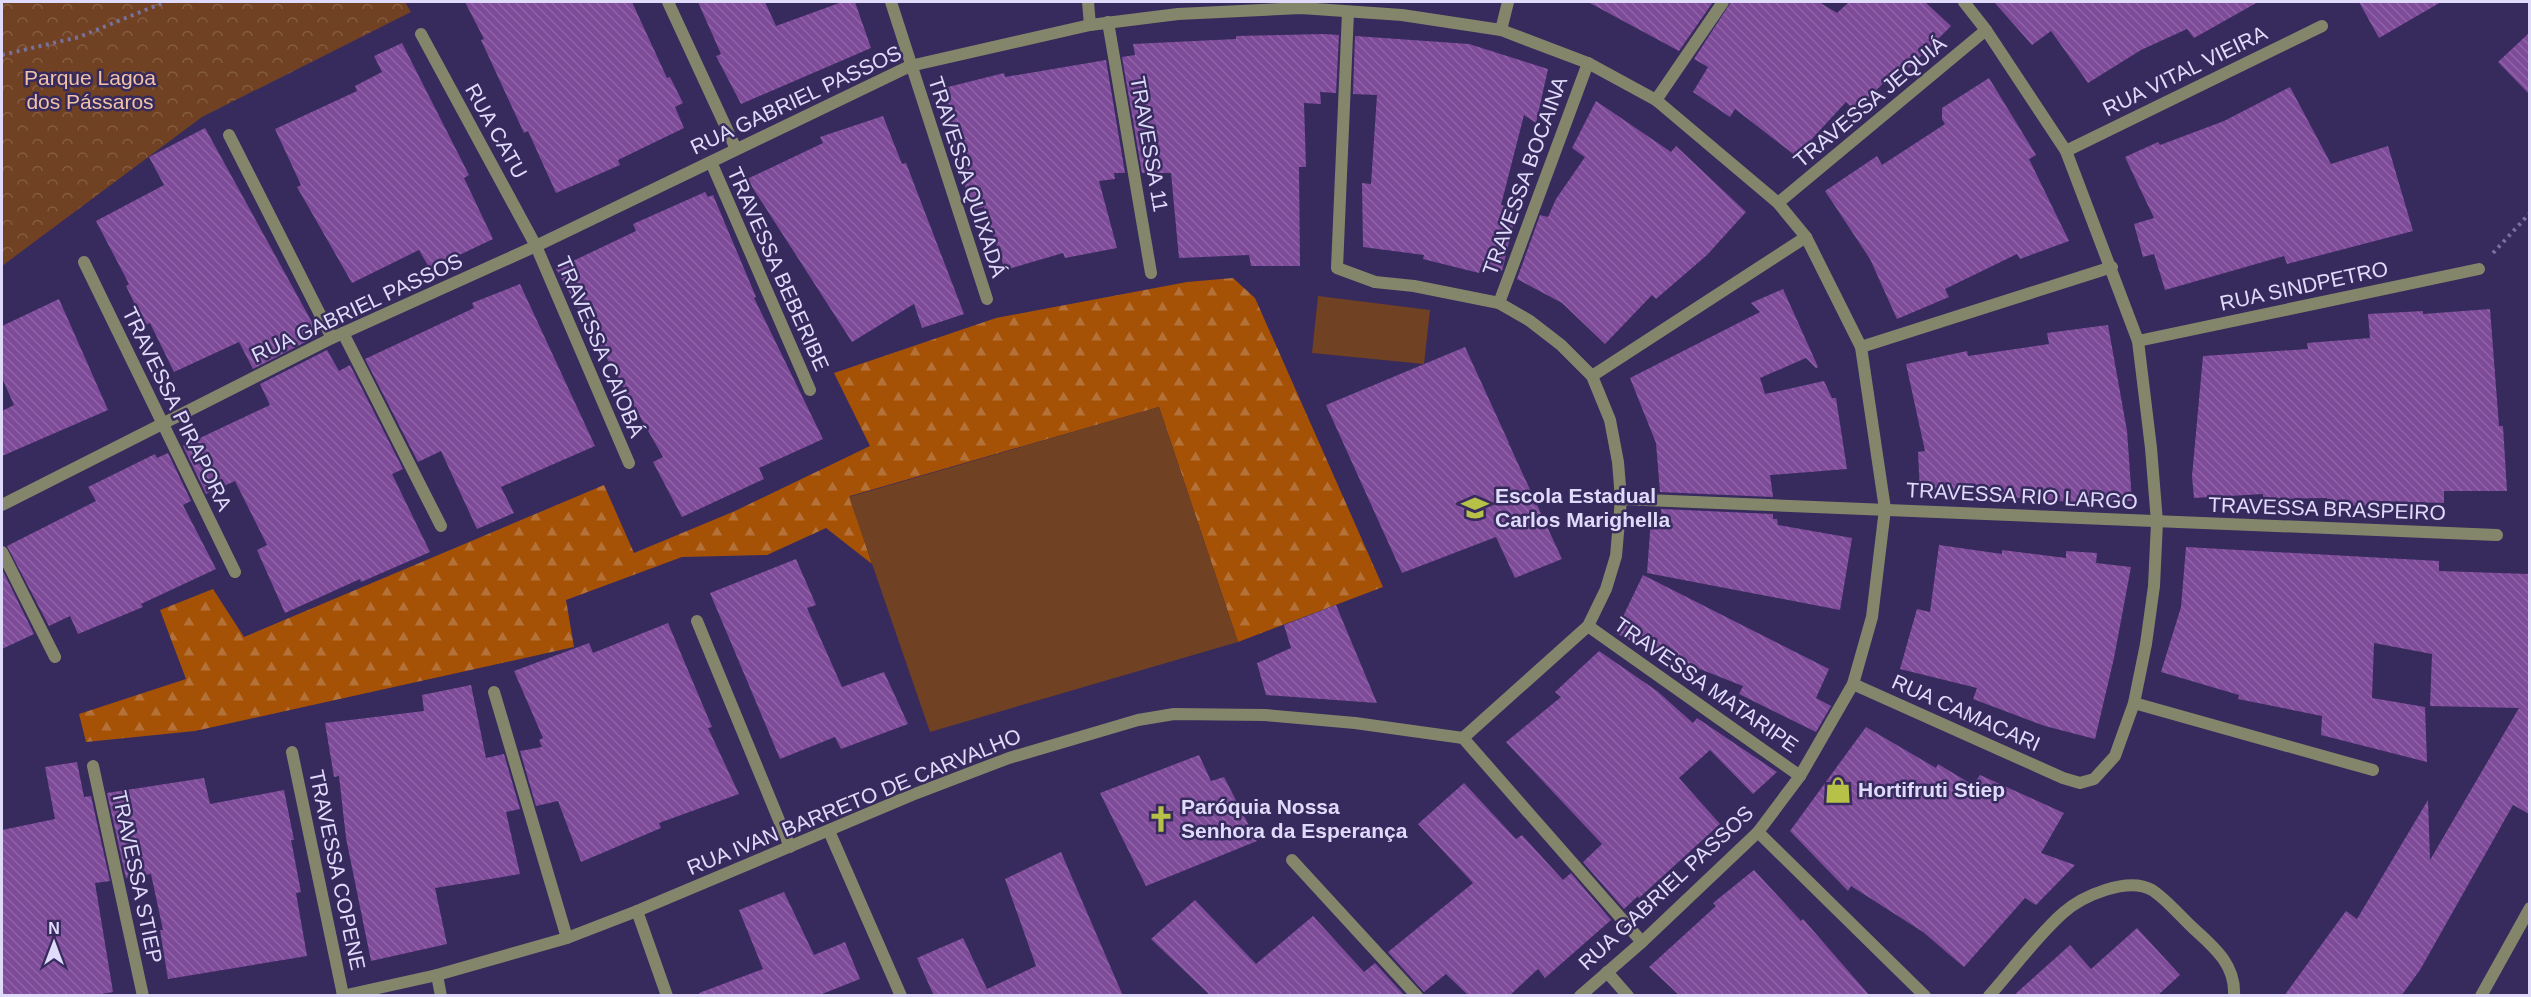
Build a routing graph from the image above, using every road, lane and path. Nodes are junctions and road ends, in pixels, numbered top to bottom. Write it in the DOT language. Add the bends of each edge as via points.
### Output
graph roads {
  1 [pos="165,2"];
  2 [pos="668,2"];
  3 [pos="891,2"];
  4 [pos="1088,2"];
  5 [pos="1508,2"];
  6 [pos="1722,2"];
  7 [pos="1964,2"];
  8 [pos="1305,5"];
  9 [pos="1348,12"];
  10 [pos="1108,22"];
  11 [pos="1090,25"];
  12 [pos="2322,26"];
  13 [pos="1501,30"];
  14 [pos="1986,30"];
  15 [pos="421,34"];
  16 [pos="2,55"];
  17 [pos="1588,63"];
  18 [pos="910,66"];
  19 [pos="1656,99"];
  20 [pos="229,135"];
  21 [pos="736,149"];
  22 [pos="2066,151"];
  23 [pos="711,162"];
  24 [pos="1778,204"];
  25 [pos="2529,213"];
  26 [pos="1806,237"];
  27 [pos="536,246"];
  28 [pos="84,262"];
  29 [pos="2112,267"];
  30 [pos="2479,269"];
  31 [pos="1151,273"];
  32 [pos="987,299"];
  33 [pos="1499,303"];
  34 [pos="338,336"];
  35 [pos="2138,341"];
  36 [pos="1861,347"];
  37 [pos="1592,376"];
  38 [pos="810,390"];
  39 [pos="163,424"];
  40 [pos="629,463"];
  41 [pos="1621,499"];
  42 [pos="2,505"];
  43 [pos="1885,508"];
  44 [pos="2157,522"];
  45 [pos="441,526"];
  46 [pos="2497,535"];
  47 [pos="2,552"];
  48 [pos="235,572"];
  49 [pos="697,621"];
  50 [pos="1588,626"];
  51 [pos="55,657"];
  52 [pos="1853,684"];
  53 [pos="494,692"];
  54 [pos="2134,703"];
  55 [pos="1463,738"];
  56 [pos="292,752"];
  57 [pos="93,766"];
  58 [pos="2373,770"];
  59 [pos="1800,777"];
  60 [pos="829,831"];
  61 [pos="1758,832"];
  62 [pos="790,847"];
  63 [pos="1292,860"];
  64 [pos="2529,908"];
  65 [pos="637,911"];
  66 [pos="567,938"];
  67 [pos="1642,942"];
  68 [pos="1607,972"];
  69 [pos="437,975"];
  70 [pos="342,995"];
  71 [pos="143,996"];
  72 [pos="441,996"];
  73 [pos="667,996"];
  74 [pos="901,996"];
  75 [pos="1417,996"];
  76 [pos="1580,996"];
  77 [pos="1628,996"];
  78 [pos="1925,996"];
  79 [pos="1989,996"];
  80 [pos="2234,996"];
  81 [pos="2481,996"];
  1 -- 16 [label="path" via="79,37"];
  2 -- 21 [label="street"];
  3 -- 18 [label="street, TRAVESSA QUIXADÁ"];
  4 -- 11 [label="street"];
  5 -- 13 [label="street"];
  6 -- 19 [label="street"];
  7 -- 14 [label="street"];
  8 -- 9 [label="street, RUA GABRIEL PASSOS"];
  8 -- 10 [label="street, RUA GABRIEL PASSOS"];
  9 -- 13 [label="street, RUA GABRIEL PASSOS" via="1422,17"];
  9 -- 33 [label="street" via="1337,268 1375,282"];
  10 -- 11 [label="street, RUA GABRIEL PASSOS"];
  10 -- 31 [label="street, TRAVESSA 11"];
  11 -- 18 [label="street, RUA GABRIEL PASSOS"];
  12 -- 22 [label="street, RUA VITAL VIEIRA"];
  13 -- 17 [label="street, RUA GABRIEL PASSOS"];
  14 -- 22 [label="street"];
  14 -- 24 [label="street, TRAVESSA JEQUIÁ"];
  15 -- 27 [label="street, RUA CATU"];
  17 -- 19 [label="street, RUA GABRIEL PASSOS"];
  17 -- 33 [label="street, TRAVESSA BOCAINA"];
  18 -- 21 [label="street, RUA GABRIEL PASSOS"];
  18 -- 32 [label="street, TRAVESSA QUIXADÁ"];
  19 -- 24 [label="street, RUA GABRIEL PASSOS"];
  20 -- 34 [label="street"];
  21 -- 23 [label="street, RUA GABRIEL PASSOS"];
  22 -- 29 [label="street"];
  23 -- 27 [label="street, RUA GABRIEL PASSOS"];
  23 -- 38 [label="street, TRAVESSA BEBERIBE"];
  24 -- 26 [label="street, RUA GABRIEL PASSOS"];
  25 -- 30 [label="path"];
  26 -- 36 [label="street, RUA GABRIEL PASSOS"];
  26 -- 37 [label="street"];
  27 -- 34 [label="street, RUA GABRIEL PASSOS"];
  27 -- 40 [label="street, TRAVESSA CAIOBÁ"];
  28 -- 39 [label="street, TRAVESSA PIRAPORA"];
  29 -- 35 [label="street"];
  29 -- 36 [label="street"];
  30 -- 35 [label="street, RUA SINDPETRO"];
  33 -- 37 [label="street" via="1561,345"];
  34 -- 39 [label="street, RUA GABRIEL PASSOS"];
  34 -- 45 [label="street"];
  35 -- 44 [label="street"];
  36 -- 43 [label="street, RUA GABRIEL PASSOS"];
  37 -- 41 [label="street" via="1610,420"];
  39 -- 42 [label="street, RUA GABRIEL PASSOS"];
  39 -- 48 [label="street, TRAVESSA PIRAPORA"];
  41 -- 43 [label="street, TRAVESSA RIO LARGO"];
  41 -- 50 [label="street" via="1616,556"];
  43 -- 44 [label="street, TRAVESSA RIO LARGO"];
  43 -- 52 [label="street, RUA GABRIEL PASSOS" via="1872,616"];
  44 -- 46 [label="street, TRAVESSA BRASPEIRO"];
  44 -- 54 [label="street" via="2154,586"];
  47 -- 51 [label="street"];
  49 -- 62 [label="street"];
  50 -- 55 [label="street"];
  50 -- 59 [label="street, TRAVESSA MATARIPE"];
  52 -- 54 [label="street, RUA CAMACARI" via="2080,783 2094,779 2115,756"];
  52 -- 59 [label="street, RUA GABRIEL PASSOS"];
  53 -- 66 [label="street"];
  54 -- 58 [label="street"];
  55 -- 60 [label="street, RUA IVAN BARRETO DE CARVALHO" via="1265,715 1174,714 1138,720 1009,758"];
  55 -- 67 [label="street"];
  56 -- 70 [label="street, TRAVESSA COPENE"];
  57 -- 71 [label="street, TRAVESSA STIEP"];
  59 -- 61 [label="street, RUA GABRIEL PASSOS"];
  60 -- 62 [label="street, RUA IVAN BARRETO DE CARVALHO"];
  60 -- 74 [label="street"];
  61 -- 67 [label="street, RUA GABRIEL PASSOS"];
  61 -- 78 [label="street"];
  62 -- 65 [label="street, RUA IVAN BARRETO DE CARVALHO"];
  63 -- 75 [label="street"];
  64 -- 81 [label="street"];
  65 -- 66 [label="street, RUA IVAN BARRETO DE CARVALHO"];
  65 -- 73 [label="street"];
  66 -- 69 [label="street, RUA IVAN BARRETO DE CARVALHO"];
  67 -- 68 [label="street, RUA GABRIEL PASSOS"];
  68 -- 76 [label="street, RUA GABRIEL PASSOS"];
  68 -- 77 [label="street"];
  69 -- 70 [label="street, RUA IVAN BARRETO DE CARVALHO"];
  69 -- 72 [label="street"];
  79 -- 80 [label="street" via="2064,912 2094,894 2133,884 2152,890 2225,960 2233,975"];
}
